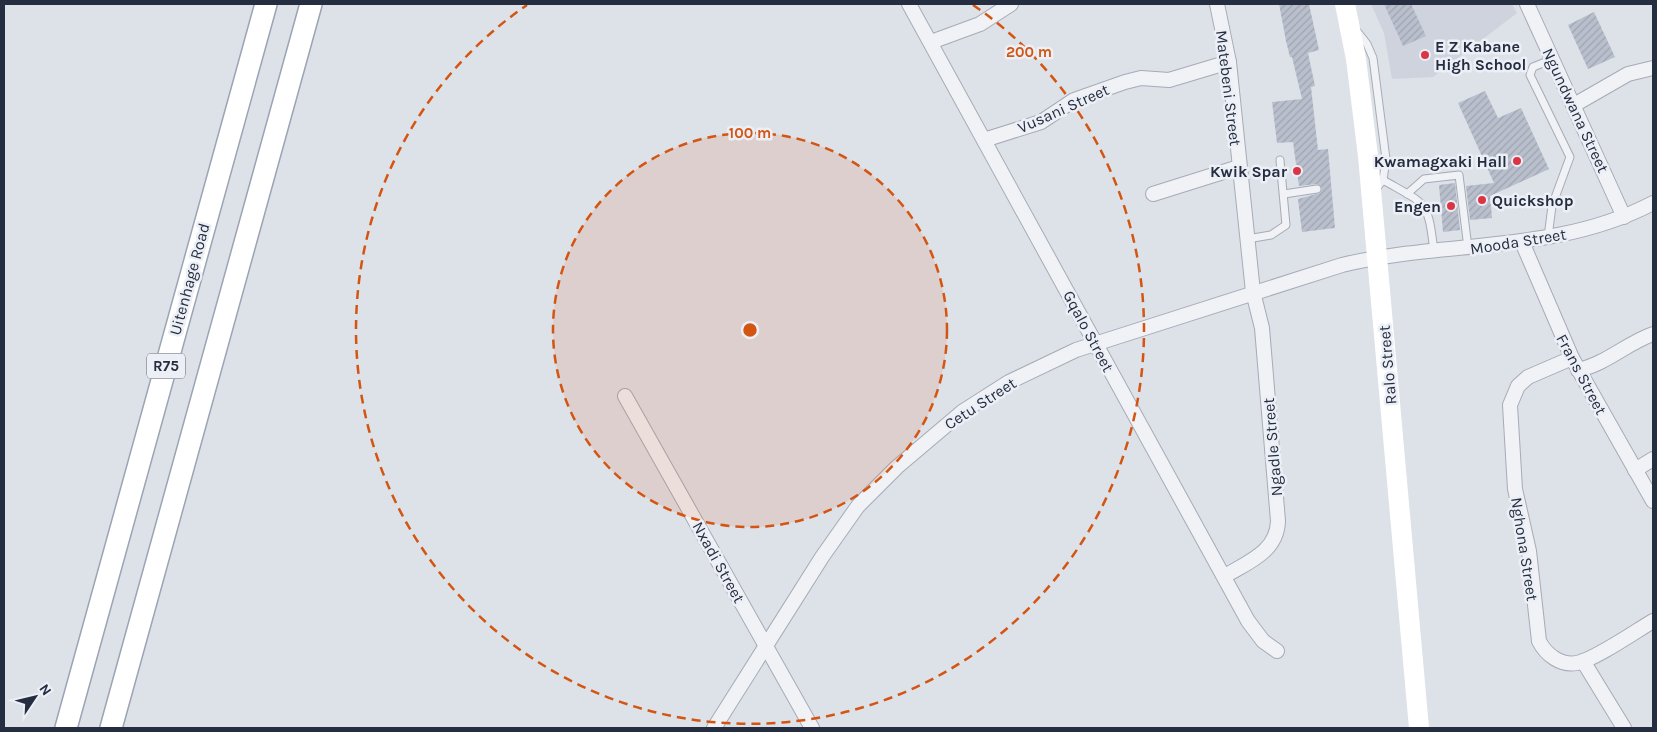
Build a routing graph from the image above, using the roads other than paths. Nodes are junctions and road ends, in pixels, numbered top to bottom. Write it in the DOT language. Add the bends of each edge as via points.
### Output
graph roads {
  1 [pos="266,4"];
  2 [pos="310,4"];
  3 [pos="909,4"];
  4 [pos="1011,4"];
  5 [pos="1217,4"];
  6 [pos="1533,6"];
  7 [pos="1346,12"];
  8 [pos="931,42"];
  9 [pos="1553,59"];
  10 [pos="1229,62"];
  11 [pos="1653,68"];
  12 [pos="1574,105"];
  13 [pos="984,140"];
  14 [pos="1280,160"];
  15 [pos="1239,167"];
  16 [pos="1377,186"];
  17 [pos="1317,189"];
  18 [pos="1153,194"];
  19 [pos="1284,194"];
  20 [pos="1407,194"];
  21 [pos="1653,203"];
  22 [pos="1624,217"];
  23 [pos="1548,238"];
  24 [pos="1247,239"];
  25 [pos="1522,242"];
  26 [pos="1468,248"];
  27 [pos="1434,252"];
  28 [pos="1377,259"];
  29 [pos="1253,292"];
  30 [pos="1653,334"];
  31 [pos="1096,343"];
  32 [pos="1575,364"];
  33 [pos="625,396"];
  34 [pos="1653,459"];
  35 [pos="1635,470"];
  36 [pos="1653,501"];
  37 [pos="1225,576"];
  38 [pos="1653,621"];
  39 [pos="766,646"];
  40 [pos="1277,652"];
  41 [pos="1583,661"];
  42 [pos="66,728"];
  43 [pos="111,728"];
  44 [pos="714,728"];
  45 [pos="812,728"];
  46 [pos="1419,728"];
  47 [pos="1624,728"];
  1 -- 42 [label="main road, Uitenhage Road / R75"];
  2 -- 43 [label="main road, R75"];
  3 -- 8 [label="street, Gqalo Street"];
  4 -- 8 [label="street" via="987,21"];
  5 -- 10 [label="street, Matebeni Street"];
  6 -- 9 [label="street, Ngundwana Street"];
  7 -- 16 [label="street, Ralo Street"];
  8 -- 13 [label="street, Gqalo Street"];
  9 -- 12 [label="street, Ngundwana Street"];
  9 -- 23 [label="lane" via="1533,67 1530,76 1570,157 1550,214"];
  10 -- 13 [label="street, Vusani Street" via="1169,80 1136,79 1074,100 1041,122"];
  10 -- 15 [label="street, Matebeni Street"];
  11 -- 12 [label="street" via="1628,74"];
  12 -- 22 [label="street, Ngundwana Street"];
  13 -- 31 [label="street, Gqalo Street"];
  14 -- 19 [label="lane"];
  15 -- 18 [label="street"];
  15 -- 24 [label="street, Matebeni Street"];
  16 -- 20 [label="lane"];
  16 -- 28 [label="street, Ralo Street"];
  17 -- 19 [label="lane"];
  19 -- 24 [label="lane" via="1287,222 1284,227 1272,235"];
  20 -- 26 [label="lane" via="1424,179 1459,175"];
  20 -- 27 [label="lane" via="1426,208"];
  21 -- 22 [label="street, Mooda Street"];
  22 -- 23 [label="street, Mooda Street" via="1590,229"];
  23 -- 25 [label="street, Mooda Street"];
  24 -- 29 [label="street, Matebeni Street"];
  25 -- 26 [label="street, Mooda Street"];
  25 -- 32 [label="street, Frans Street"];
  26 -- 27 [label="street, Mooda Street"];
  27 -- 28 [label="street, Mooda Street"];
  28 -- 29 [label="street, Cetu Street" via="1342,265"];
  28 -- 46 [label="street, Ralo Street"];
  29 -- 31 [label="street, Cetu Street"];
  29 -- 37 [label="street, Ngadle Street" via="1262,328 1278,530 1271,545"];
  30 -- 32 [label="street, Nghona Street" via="1596,365"];
  31 -- 37 [label="street, Gqalo Street"];
  31 -- 39 [label="street, Cetu Street" via="1036,368 985,396 937,431 897,467 858,506"];
  32 -- 35 [label="street, Frans Street"];
  32 -- 41 [label="street, Nghona Street" via="1524,381 1515,392 1509,416 1515,489 1529,551 1539,641 1557,660"];
  33 -- 39 [label="street, Nxadi Street"];
  34 -- 35 [label="street"];
  35 -- 36 [label="street, Frans Street"];
  37 -- 40 [label="street, Gqalo Street" via="1254,630"];
  38 -- 41 [label="street"];
  39 -- 44 [label="street, Cetu Street"];
  39 -- 45 [label="street, Nxadi Street"];
  41 -- 47 [label="street"];
}
